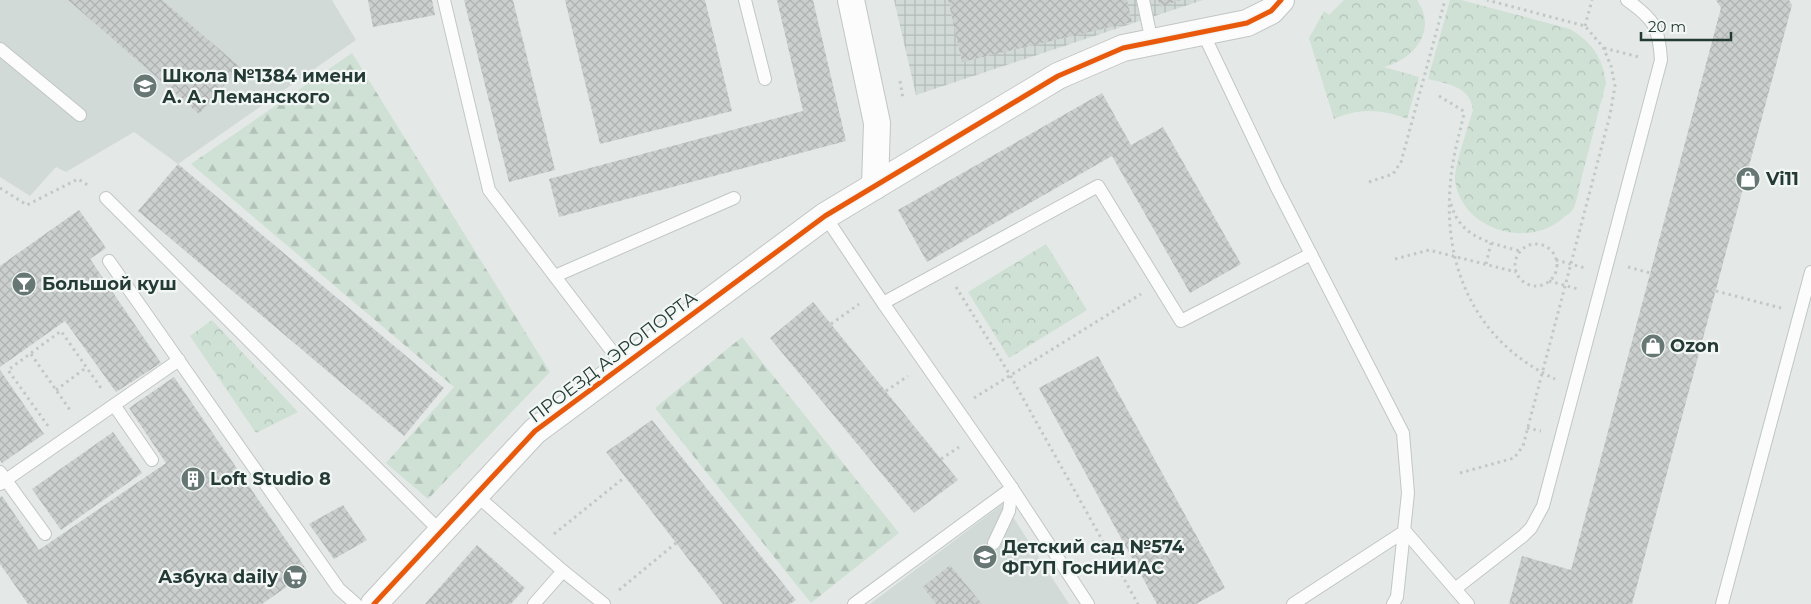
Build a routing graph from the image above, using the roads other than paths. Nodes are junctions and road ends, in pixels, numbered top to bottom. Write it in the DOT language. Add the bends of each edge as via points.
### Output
graph roads {
  1 [pos="444,0"];
  2 [pos="745,0"];
  3 [pos="851,0"];
  4 [pos="1143,0"];
  5 [pos="1281,0"];
  6 [pos="1627,0"];
  7 [pos="1203,32"];
  8 [pos="1152,42"];
  9 [pos="0,49"];
  10 [pos="765,79"];
  11 [pos="80,115"];
  12 [pos="875,186"];
  13 [pos="106,198"];
  14 [pos="734,198"];
  15 [pos="825,216"];
  16 [pos="1311,254"];
  17 [pos="109,261"];
  18 [pos="1811,272"];
  19 [pos="555,276"];
  20 [pos="879,297"];
  21 [pos="179,360"];
  22 [pos="624,367"];
  23 [pos="114,405"];
  24 [pos="152,460"];
  25 [pos="2,479"];
  26 [pos="1012,488"];
  27 [pos="476,495"];
  28 [pos="1405,531"];
  29 [pos="441,532"];
  30 [pos="46,534"];
  31 [pos="994,543"];
  32 [pos="563,571"];
  33 [pos="1455,589"];
  34 [pos="356,604"];
  35 [pos="374,604"];
  36 [pos="534,604"];
  37 [pos="604,604"];
  38 [pos="854,604"];
  39 [pos="1088,604"];
  40 [pos="1293,604"];
  41 [pos="1394,604"];
  42 [pos="1468,604"];
  43 [pos="1722,604"];
  1 -- 19 [label="lane" via="489,190"];
  2 -- 10 [label="lane"];
  3 -- 12 [label="street" via="877,123"];
  4 -- 8 [label="lane"];
  5 -- 7 [label="street, ПРОЕЗД АЭРОПОРТА" via="1271,11 1247,23"];
  6 -- 33 [label="lane" via="1648,14 1660,38 1661,62 1543,506 1523,536"];
  7 -- 8 [label="street, ПРОЕЗД АЭРОПОРТА"];
  7 -- 16 [label="lane"];
  8 -- 12 [label="street, ПРОЕЗД АЭРОПОРТА" via="1123,48 1058,76"];
  9 -- 11 [label="lane"];
  12 -- 15 [label="street, ПРОЕЗД АЭРОПОРТА"];
  13 -- 29 [label="lane"];
  14 -- 19 [label="lane"];
  15 -- 20 [label="lane"];
  15 -- 22 [label="street, ПРОЕЗД АЭРОПОРТА"];
  16 -- 20 [label="lane" via="1181,321 1098,186 946,269"];
  16 -- 28 [label="lane" via="1403,434 1408,493"];
  17 -- 21 [label="lane"];
  18 -- 43 [label="lane"];
  19 -- 22 [label="lane"];
  20 -- 26 [label="lane"];
  21 -- 23 [label="lane"];
  21 -- 34 [label="lane" via="339,590"];
  22 -- 27 [label="street, ПРОЕЗД АЭРОПОРТА" via="536,431"];
  23 -- 24 [label="lane"];
  23 -- 25 [label="lane"];
  25 -- 30 [label="lane"];
  26 -- 31 [label="lane" via="1009,511"];
  26 -- 38 [label="lane"];
  26 -- 39 [label="lane"];
  27 -- 29 [label="street, ПРОЕЗД АЭРОПОРТА"];
  27 -- 32 [label="lane"];
  28 -- 33 [label="lane"];
  28 -- 40 [label="lane"];
  28 -- 41 [label="lane"];
  29 -- 35 [label="street, ПРОЕЗД АЭРОПОРТА"];
  32 -- 36 [label="lane"];
  32 -- 37 [label="lane"];
  33 -- 42 [label="lane"];
}
